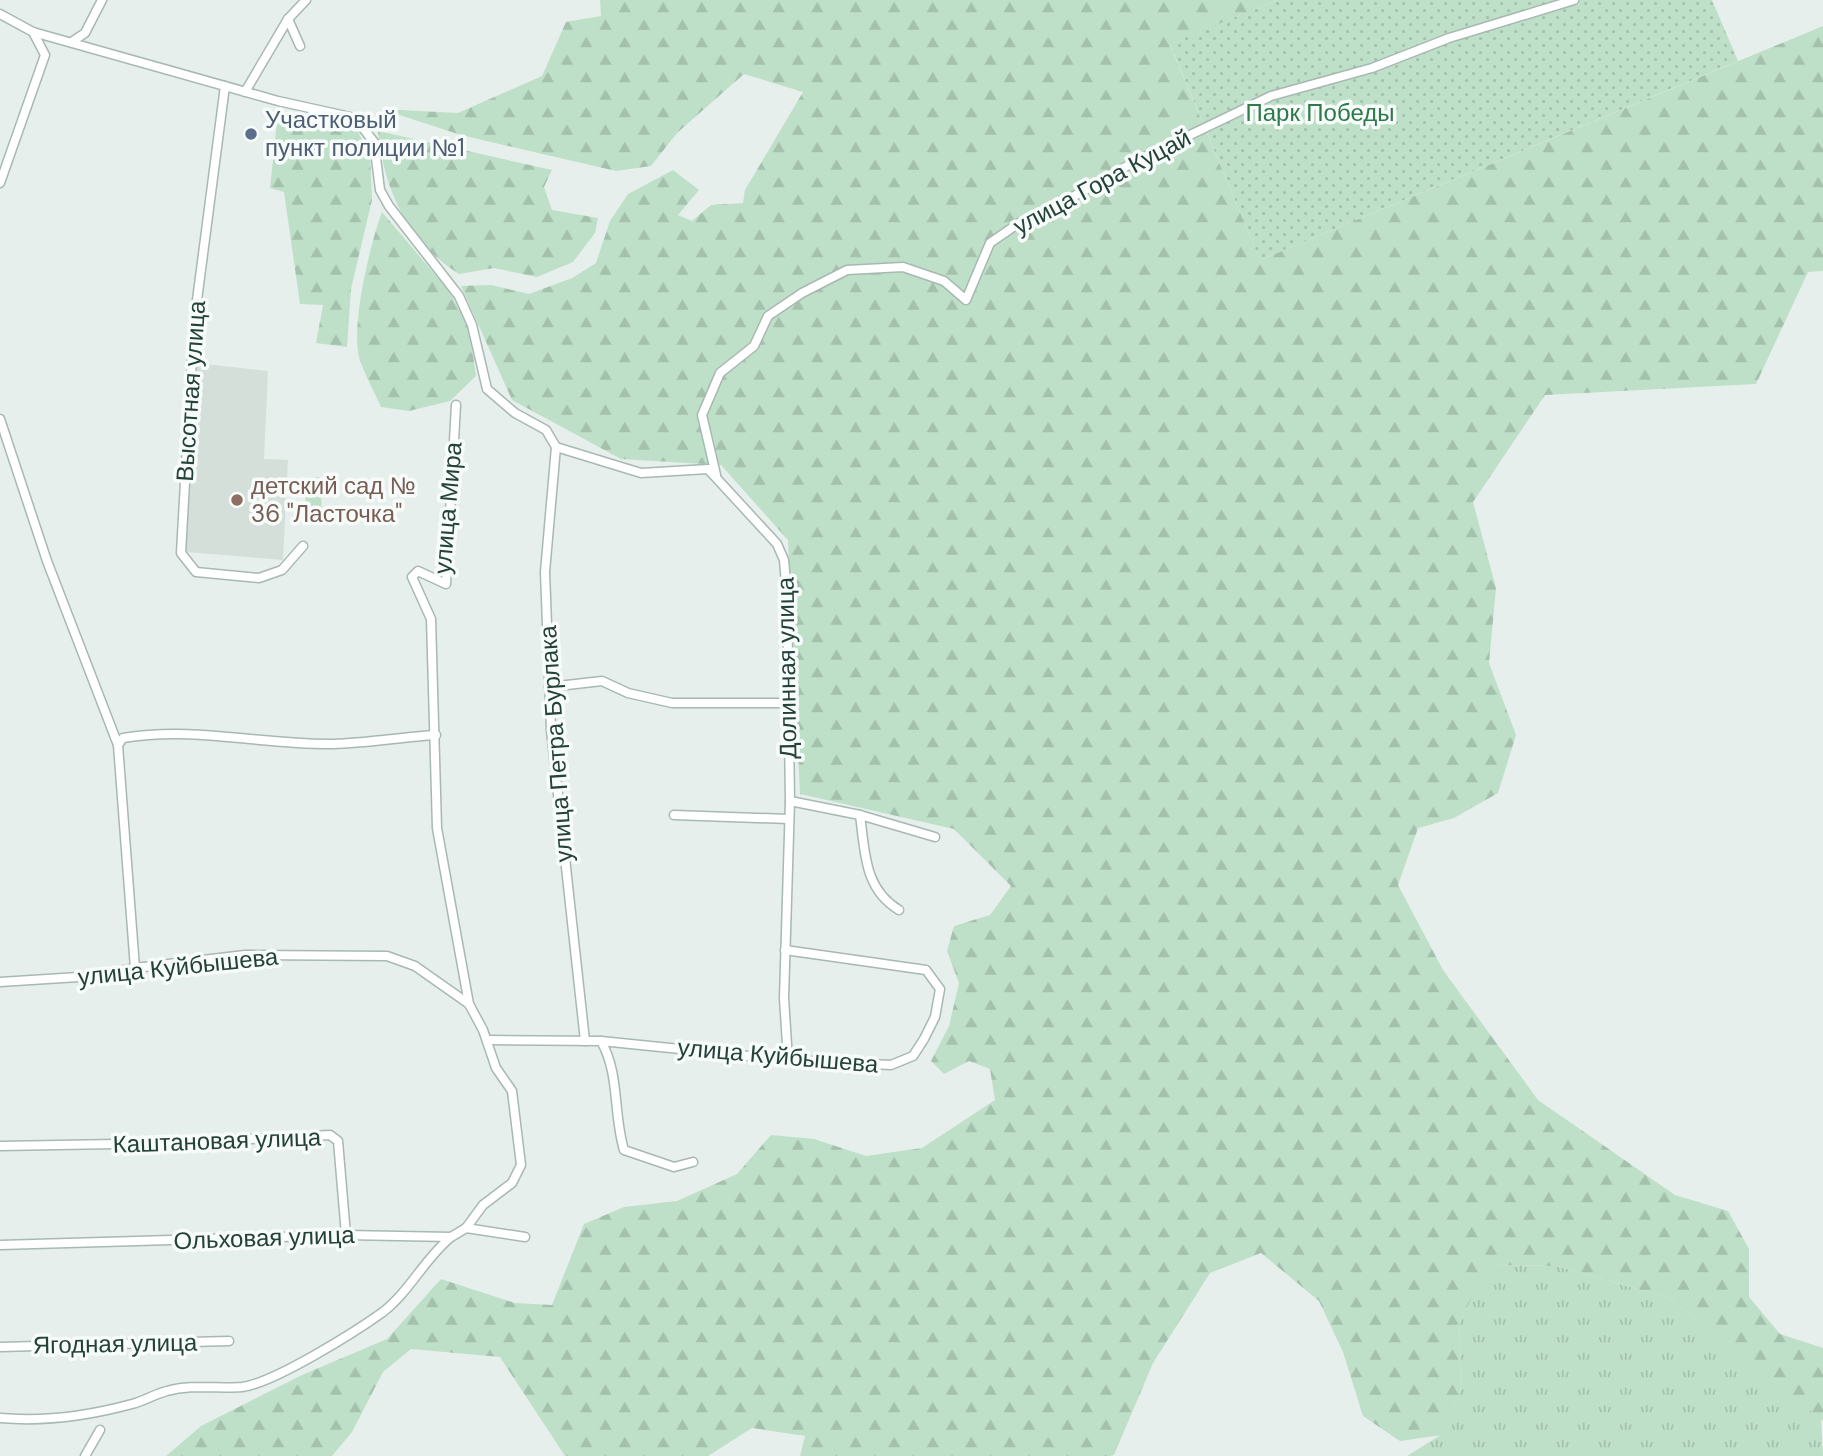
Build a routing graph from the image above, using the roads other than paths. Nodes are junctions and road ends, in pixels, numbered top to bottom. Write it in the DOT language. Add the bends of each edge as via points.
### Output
graph roads {
  1 [pos="102,0"];
  2 [pos="306,0"];
  3 [pos="1574,0"];
  4 [pos="0,14"];
  5 [pos="288,19"];
  6 [pos="33,32"];
  7 [pos="73,41"];
  8 [pos="300,46"];
  9 [pos="225,86"];
  10 [pos="245,92"];
  11 [pos="0,183"];
  12 [pos="456,405"];
  13 [pos="0,419"];
  14 [pos="556,447"];
  15 [pos="716,475"];
  16 [pos="303,546"];
  17 [pos="549,687"];
  18 [pos="788,703"];
  19 [pos="436,735"];
  20 [pos="118,745"];
  21 [pos="790,801"];
  22 [pos="860,815"];
  23 [pos="674,816"];
  24 [pos="789,819"];
  25 [pos="935,837"];
  26 [pos="899,910"];
  27 [pos="785,950"];
  28 [pos="135,968"];
  29 [pos="0,982"];
  30 [pos="469,1004"];
  31 [pos="486,1040"];
  32 [pos="584,1041"];
  33 [pos="601,1041"];
  34 [pos="788,1060"];
  35 [pos="0,1146"];
  36 [pos="693,1162"];
  37 [pos="466,1228"];
  38 [pos="346,1235"];
  39 [pos="451,1237"];
  40 [pos="525,1237"];
  41 [pos="0,1245"];
  42 [pos="229,1341"];
  43 [pos="0,1347"];
  44 [pos="0,1418"];
  45 [pos="100,1430"];
  46 [pos="85,1456"];
  1 -- 7 [label="street" via="85,33"];
  2 -- 5 [label="street"];
  3 -- 15 [label="street, улица Гора Куцай" via="1371,68 1271,96 1134,162 990,243 966,300 944,281 903,267 847,270 802,293 768,316 754,346 720,373 702,415"];
  4 -- 6 [label="street"];
  5 -- 8 [label="street"];
  5 -- 10 [label="street"];
  6 -- 7 [label="street"];
  6 -- 11 [label="street" via="45,55"];
  7 -- 9 [label="street"];
  9 -- 10 [label="street"];
  9 -- 16 [label="street, Высотная улица" via="194,323 181,553 196,572 258,578 282,570"];
  10 -- 14 [label="street" via="355,118 366,128 374,142 384,198 459,296 472,325 487,389 515,413 546,430"];
  12 -- 19 [label="street, улица Мира" via="446,584 418,571 412,577 431,619"];
  13 -- 20 [label="street" via="47,561"];
  14 -- 15 [label="street" via="641,473 708,469"];
  14 -- 17 [label="street, улица Петра Бурлака" via="545,572"];
  15 -- 18 [label="street, Долинная улица" via="777,544 784,560"];
  17 -- 18 [label="street" via="602,681 628,693 672,703"];
  17 -- 32 [label="street, улица Петра Бурлака"];
  18 -- 21 [label="street, Долинная улица"];
  19 -- 20 [label="street" via="332,744 153,733 123,738"];
  19 -- 30 [label="street, улица Мира" via="437,828"];
  20 -- 28 [label="street"];
  21 -- 22 [label="street"];
  21 -- 24 [label="street, Долинная улица"];
  22 -- 25 [label="street"];
  22 -- 26 [label="street" via="872,883 884,901"];
  23 -- 24 [label="street"];
  24 -- 27 [label="street, Долинная улица"];
  27 -- 34 [label="street, Долинная улица"];
  27 -- 34 [label="street, улица Куйбышева" via="926,970 940,989 935,1017 913,1056 891,1065"];
  28 -- 29 [label="street, улица Куйбышева" via="94,976"];
  28 -- 30 [label="street, улица Куйбышева" via="245,955 387,956 415,966"];
  30 -- 31 [label="street, улица Куйбышева"];
  31 -- 32 [label="street, улица Куйбышева"];
  31 -- 37 [label="street, улица Куйбышева" via="496,1068 512,1091 521,1165 512,1183 483,1205"];
  32 -- 33 [label="street, улица Куйбышева"];
  33 -- 34 [label="street, улица Куйбышева"];
  33 -- 36 [label="street" via="611,1058 624,1150 674,1167"];
  35 -- 38 [label="street, Каштановая улица" via="330,1135 338,1141"];
  37 -- 39 [label="street"];
  37 -- 40 [label="street"];
  38 -- 39 [label="street, Ольховая улица"];
  38 -- 41 [label="street, Ольховая улица"];
  39 -- 44 [label="street" via="386,1310 291,1367 243,1387 204,1385 166,1391 135,1404 67,1418"];
  42 -- 43 [label="street, Ягодная улица"];
  45 -- 46 [label="street"];
}
